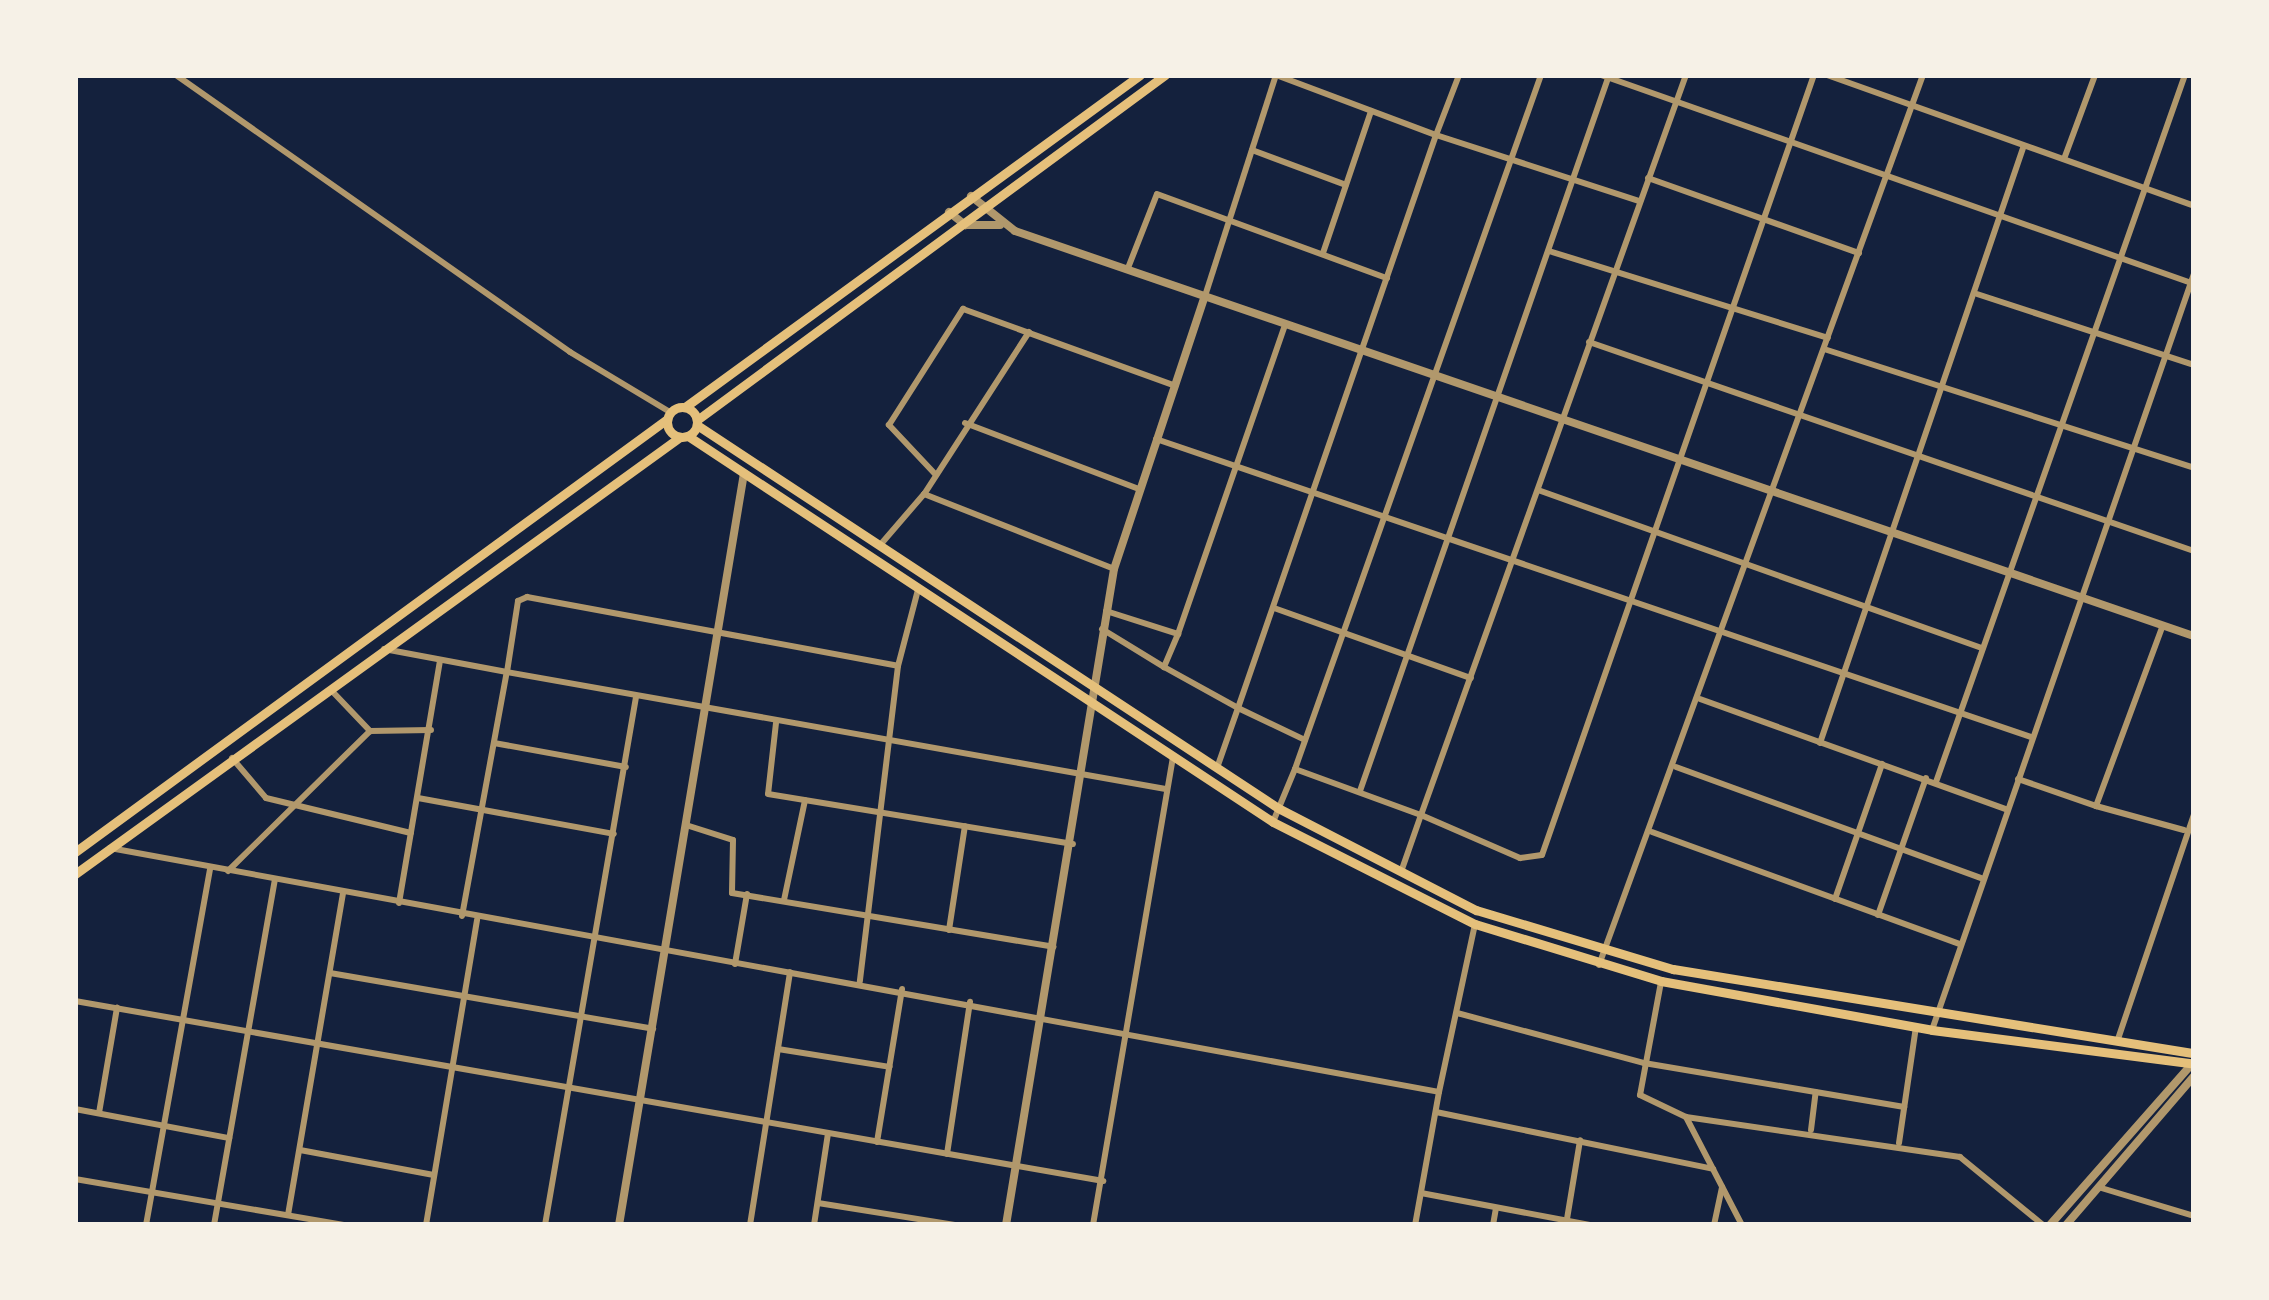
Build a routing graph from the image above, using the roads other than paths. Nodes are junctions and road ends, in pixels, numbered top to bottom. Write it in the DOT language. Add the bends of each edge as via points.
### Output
graph roads {
  1 [pos="176,75"];
  2 [pos="1140,75"];
  3 [pos="1165,75"];
  4 [pos="1459,75"];
  5 [pos="1541,75"];
  6 [pos="1686,75"];
  7 [pos="1814,75"];
  8 [pos="1826,75"];
  9 [pos="1923,75"];
  10 [pos="2095,75"];
  11 [pos="2170,75"];
  12 [pos="1605,76"];
  13 [pos="1839,77"];
  14 [pos="2184,77"];
  15 [pos="1678,99"];
  16 [pos="1912,106"];
  17 [pos="1370,110"];
  18 [pos="1436,135"];
  19 [pos="1789,139"];
  20 [pos="2022,148"];
  21 [pos="1252,150"];
  22 [pos="1509,159"];
  23 [pos="2064,159"];
  24 [pos="1885,175"];
  25 [pos="1573,178"];
  26 [pos="1648,178"];
  27 [pos="1346,184"];
  28 [pos="2147,189"];
  29 [pos="971,196"];
  30 [pos="1639,201"];
  31 [pos="2194,206"];
  32 [pos="947,211"];
  33 [pos="986,211"];
  34 [pos="1760,219"];
  35 [pos="1228,221"];
  36 [pos="2001,223"];
  37 [pos="965,225"];
  38 [pos="1000,225"];
  39 [pos="1550,251"];
  40 [pos="1323,253"];
  41 [pos="1859,253"];
  42 [pos="2120,262"];
  43 [pos="1128,268"];
  44 [pos="1613,274"];
  45 [pos="2194,274"];
  46 [pos="1387,278"];
  47 [pos="2192,284"];
  48 [pos="1977,294"];
  49 [pos="1205,296"];
  50 [pos="1731,308"];
  51 [pos="1285,325"];
  52 [pos="1029,332"];
  53 [pos="2093,335"];
  54 [pos="1828,338"];
  55 [pos="1589,342"];
  56 [pos="1824,349"];
  57 [pos="1363,352"];
  58 [pos="2165,356"];
  59 [pos="2194,366"];
  60 [pos="1434,374"];
  61 [pos="1176,386"];
  62 [pos="1703,387"];
  63 [pos="1946,388"];
  64 [pos="1498,395"];
  65 [pos="685,407"];
  66 [pos="668,416"];
  67 [pos="1562,418"];
  68 [pos="1801,418"];
  69 [pos="697,423"];
  70 [pos="965,423"];
  71 [pos="2060,426"];
  72 [pos="684,437"];
  73 [pos="1156,439"];
  74 [pos="2132,450"];
  75 [pos="1924,455"];
  76 [pos="1677,458"];
  77 [pos="1234,466"];
  78 [pos="2194,468"];
  79 [pos="744,473"];
  80 [pos="936,475"];
  81 [pos="1140,488"];
  82 [pos="1538,490"];
  83 [pos="1314,492"];
  84 [pos="1777,492"];
  85 [pos="2035,493"];
  86 [pos="924,494"];
  87 [pos="1382,518"];
  88 [pos="2108,518"];
  89 [pos="1648,531"];
  90 [pos="1896,532"];
  91 [pos="1446,540"];
  92 [pos="882,544"];
  93 [pos="2194,551"];
  94 [pos="1513,563"];
  95 [pos="1114,568"];
  96 [pos="1750,568"];
  97 [pos="2006,570"];
  98 [pos="918,590"];
  99 [pos="2083,596"];
  100 [pos="1623,602"];
  101 [pos="1274,608"];
  102 [pos="1870,608"];
  103 [pos="1105,610"];
  104 [pos="2163,625"];
  105 [pos="1102,629"];
  106 [pos="1343,630"];
  107 [pos="718,632"];
  108 [pos="1178,634"];
  109 [pos="1725,636"];
  110 [pos="2194,636"];
  111 [pos="1982,648"];
  112 [pos="382,649"];
  113 [pos="1406,655"];
  114 [pos="440,660"];
  115 [pos="898,666"];
  116 [pos="1164,667"];
  117 [pos="507,672"];
  118 [pos="1848,677"];
  119 [pos="1470,678"];
  120 [pos="1094,685"];
  121 [pos="329,687"];
  122 [pos="636,697"];
  123 [pos="1700,699"];
  124 [pos="1092,702"];
  125 [pos="1238,708"];
  126 [pos="706,709"];
  127 [pos="1960,715"];
  128 [pos="776,723"];
  129 [pos="431,730"];
  130 [pos="370,731"];
  131 [pos="2032,737"];
  132 [pos="1305,740"];
  133 [pos="494,742"];
  134 [pos="893,742"];
  135 [pos="1820,743"];
  136 [pos="1174,756"];
  137 [pos="232,758"];
  138 [pos="1882,764"];
  139 [pos="626,767"];
  140 [pos="1676,767"];
  141 [pos="1217,768"];
  142 [pos="1295,768"];
  143 [pos="1084,774"];
  144 [pos="1926,778"];
  145 [pos="2018,779"];
  146 [pos="1936,782"];
  147 [pos="1166,788"];
  148 [pos="1360,791"];
  149 [pos="418,798"];
  150 [pos="804,800"];
  151 [pos="2096,806"];
  152 [pos="292,808"];
  153 [pos="1278,808"];
  154 [pos="2006,809"];
  155 [pos="484,810"];
  156 [pos="887,813"];
  157 [pos="1421,815"];
  158 [pos="2194,817"];
  159 [pos="1274,822"];
  160 [pos="686,825"];
  161 [pos="966,826"];
  162 [pos="2184,830"];
  163 [pos="1652,832"];
  164 [pos="411,834"];
  165 [pos="614,834"];
  166 [pos="1858,834"];
  167 [pos="1073,844"];
  168 [pos="109,848"];
  169 [pos="1901,851"];
  170 [pos="75,852"];
  171 [pos="210,869"];
  172 [pos="227,872"];
  173 [pos="75,874"];
  174 [pos="1400,876"];
  175 [pos="1983,879"];
  176 [pos="275,880"];
  177 [pos="343,894"];
  178 [pos="746,894"];
  179 [pos="1835,899"];
  180 [pos="784,900"];
  181 [pos="399,903"];
  182 [pos="1878,915"];
  183 [pos="462,916"];
  184 [pos="871,917"];
  185 [pos="478,918"];
  186 [pos="1475,924"];
  187 [pos="949,930"];
  188 [pos="596,938"];
  189 [pos="1959,944"];
  190 [pos="1054,948"];
  191 [pos="666,951"];
  192 [pos="1604,952"];
  193 [pos="735,964"];
  194 [pos="1599,966"];
  195 [pos="790,972"];
  196 [pos="330,973"];
  197 [pos="1661,981"];
  198 [pos="860,982"];
  199 [pos="902,989"];
  200 [pos="466,996"];
  201 [pos="75,1000"];
  202 [pos="970,1002"];
  203 [pos="116,1008"];
  204 [pos="1457,1013"];
  205 [pos="1936,1015"];
  206 [pos="1041,1016"];
  207 [pos="582,1017"];
  208 [pos="181,1019"];
  209 [pos="1916,1027"];
  210 [pos="653,1029"];
  211 [pos="1128,1030"];
  212 [pos="1932,1030"];
  213 [pos="247,1031"];
  214 [pos="2118,1039"];
  215 [pos="319,1045"];
  216 [pos="778,1049"];
  217 [pos="2193,1059"];
  218 [pos="1644,1063"];
  219 [pos="454,1067"];
  220 [pos="890,1067"];
  221 [pos="2194,1076"];
  222 [pos="570,1089"];
  223 [pos="1439,1092"];
  224 [pos="1816,1092"];
  225 [pos="639,1104"];
  226 [pos="1904,1106"];
  227 [pos="75,1109"];
  228 [pos="1436,1112"];
  229 [pos="99,1113"];
  230 [pos="1686,1117"];
  231 [pos="163,1124"];
  232 [pos="767,1124"];
  233 [pos="1812,1130"];
  234 [pos="828,1134"];
  235 [pos="229,1138"];
  236 [pos="1580,1140"];
  237 [pos="877,1142"];
  238 [pos="1899,1143"];
  239 [pos="300,1150"];
  240 [pos="947,1154"];
  241 [pos="1017,1165"];
  242 [pos="1713,1169"];
  243 [pos="434,1175"];
  244 [pos="75,1179"];
  245 [pos="1102,1181"];
  246 [pos="1722,1187"];
  247 [pos="2098,1187"];
  248 [pos="152,1192"];
  249 [pos="1421,1193"];
  250 [pos="818,1203"];
  251 [pos="218,1204"];
  252 [pos="1496,1208"];
  253 [pos="288,1215"];
  254 [pos="2194,1216"];
  255 [pos="914,1221"];
  256 [pos="1566,1223"];
  257 [pos="146,1225"];
  258 [pos="214,1225"];
  259 [pos="346,1225"];
  260 [pos="426,1225"];
  261 [pos="544,1225"];
  262 [pos="619,1225"];
  263 [pos="750,1225"];
  264 [pos="814,1225"];
  265 [pos="956,1225"];
  266 [pos="1006,1225"];
  267 [pos="1093,1225"];
  268 [pos="1415,1225"];
  269 [pos="1493,1225"];
  270 [pos="1591,1225"];
  271 [pos="1714,1225"];
  272 [pos="1742,1225"];
  273 [pos="2046,1225"];
  274 [pos="2066,1225"];
  1 -- 66 [label="street"];
  2 -- 29 [label="main road"];
  3 -- 33 [label="main road"];
  4 -- 18 [label="street"];
  5 -- 22 [label="street"];
  6 -- 15 [label="street"];
  7 -- 19 [label="street"];
  8 -- 13 [label="street"];
  9 -- 16 [label="street"];
  10 -- 23 [label="street"];
  11 -- 14 [label="street"];
  12 -- 15 [label="street"];
  12 -- 25 [label="street"];
  13 -- 16 [label="street"];
  14 -- 28 [label="street"];
  15 -- 19 [label="street"];
  15 -- 26 [label="street"];
  16 -- 20 [label="street"];
  16 -- 24 [label="street"];
  17 -- 18 [label="street"];
  17 -- 21 [label="street" via="1276,75"];
  17 -- 27 [label="street"];
  18 -- 22 [label="street"];
  18 -- 46 [label="street"];
  19 -- 24 [label="street"];
  19 -- 34 [label="street"];
  20 -- 23 [label="street"];
  20 -- 36 [label="street"];
  21 -- 27 [label="street"];
  21 -- 35 [label="street"];
  22 -- 25 [label="street"];
  22 -- 60 [label="street"];
  23 -- 28 [label="street"];
  24 -- 36 [label="street"];
  24 -- 41 [label="street"];
  25 -- 30 [label="street"];
  25 -- 39 [label="street"];
  26 -- 30 [label="street"];
  26 -- 34 [label="street"];
  27 -- 40 [label="street"];
  28 -- 31 [label="street"];
  28 -- 42 [label="street"];
  29 -- 32 [label="main road"];
  29 -- 33 [label="street"];
  30 -- 44 [label="street"];
  32 -- 37 [label="street"];
  32 -- 65 [label="main road"];
  33 -- 37 [label="main road"];
  33 -- 38 [label="street"];
  34 -- 41 [label="street"];
  34 -- 50 [label="street"];
  35 -- 40 [label="street"];
  35 -- 43 [label="street" via="1154,196"];
  35 -- 49 [label="street"];
  36 -- 42 [label="street"];
  36 -- 48 [label="street"];
  37 -- 38 [label="street"];
  37 -- 69 [label="main road"];
  38 -- 43 [label="street"];
  39 -- 44 [label="street"];
  39 -- 64 [label="street"];
  40 -- 46 [label="street"];
  41 -- 54 [label="street"];
  42 -- 47 [label="street"];
  42 -- 53 [label="street"];
  43 -- 49 [label="street"];
  44 -- 50 [label="street"];
  44 -- 55 [label="street"];
  45 -- 47 [label="street"];
  46 -- 57 [label="street"];
  47 -- 58 [label="street"];
  48 -- 53 [label="street"];
  48 -- 63 [label="street"];
  49 -- 51 [label="street"];
  49 -- 61 [label="street"];
  50 -- 54 [label="street"];
  50 -- 62 [label="street"];
  51 -- 57 [label="street"];
  51 -- 77 [label="street"];
  52 -- 61 [label="street"];
  52 -- 70 [label="street"];
  52 -- 80 [label="street" via="963,309 937,341 889,425"];
  53 -- 58 [label="street"];
  53 -- 71 [label="street"];
  54 -- 56 [label="street"];
  55 -- 62 [label="street"];
  55 -- 67 [label="street"];
  56 -- 63 [label="street"];
  56 -- 68 [label="street"];
  57 -- 60 [label="street"];
  57 -- 83 [label="street"];
  58 -- 59 [label="street"];
  58 -- 74 [label="street"];
  60 -- 64 [label="street"];
  60 -- 87 [label="street"];
  61 -- 73 [label="street"];
  62 -- 68 [label="street"];
  62 -- 76 [label="street"];
  63 -- 71 [label="street"];
  63 -- 75 [label="street"];
  64 -- 67 [label="street"];
  64 -- 91 [label="street"];
  65 -- 66 [label="main road"];
  65 -- 69 [label="main road"];
  66 -- 72 [label="main road"];
  66 -- 170 [label="main road"];
  67 -- 76 [label="street"];
  67 -- 82 [label="street"];
  68 -- 75 [label="street"];
  68 -- 84 [label="street"];
  69 -- 72 [label="main road"];
  69 -- 92 [label="main road"];
  70 -- 80 [label="street"];
  70 -- 81 [label="street"];
  71 -- 74 [label="street"];
  71 -- 85 [label="street"];
  72 -- 79 [label="main road"];
  72 -- 112 [label="main road"];
  73 -- 77 [label="street"];
  73 -- 81 [label="street"];
  74 -- 78 [label="street"];
  74 -- 88 [label="street"];
  75 -- 85 [label="street"];
  75 -- 90 [label="street"];
  76 -- 84 [label="street"];
  76 -- 89 [label="street"];
  77 -- 83 [label="street"];
  77 -- 108 [label="street"];
  79 -- 98 [label="main road"];
  79 -- 107 [label="street"];
  80 -- 86 [label="street"];
  81 -- 95 [label="street"];
  82 -- 89 [label="street"];
  82 -- 94 [label="street"];
  83 -- 87 [label="street"];
  83 -- 101 [label="street"];
  84 -- 90 [label="street"];
  84 -- 96 [label="street"];
  85 -- 88 [label="street"];
  85 -- 97 [label="street"];
  86 -- 92 [label="street"];
  86 -- 95 [label="street"];
  87 -- 91 [label="street"];
  87 -- 106 [label="street"];
  88 -- 93 [label="street"];
  88 -- 99 [label="street"];
  89 -- 96 [label="street"];
  89 -- 100 [label="street"];
  90 -- 97 [label="street"];
  90 -- 102 [label="street"];
  91 -- 94 [label="street"];
  91 -- 113 [label="street"];
  92 -- 120 [label="main road"];
  94 -- 100 [label="street"];
  94 -- 119 [label="street"];
  95 -- 103 [label="street"];
  96 -- 102 [label="street"];
  96 -- 109 [label="street"];
  97 -- 99 [label="street"];
  97 -- 111 [label="street"];
  98 -- 115 [label="street"];
  98 -- 124 [label="main road"];
  99 -- 104 [label="street"];
  99 -- 131 [label="street"];
  100 -- 109 [label="street"];
  100 -- 157 [label="street" via="1542,855 1520,858"];
  101 -- 106 [label="street"];
  101 -- 125 [label="street"];
  102 -- 111 [label="street"];
  102 -- 118 [label="street"];
  103 -- 105 [label="street"];
  103 -- 108 [label="street"];
  104 -- 110 [label="street"];
  104 -- 151 [label="street"];
  105 -- 116 [label="street"];
  105 -- 120 [label="street"];
  106 -- 113 [label="street"];
  106 -- 132 [label="street"];
  107 -- 115 [label="street"];
  107 -- 117 [label="street" via="523,598"];
  107 -- 126 [label="street"];
  108 -- 116 [label="street"];
  109 -- 118 [label="street"];
  109 -- 123 [label="street"];
  111 -- 127 [label="street"];
  112 -- 114 [label="street"];
  112 -- 121 [label="main road"];
  113 -- 119 [label="street"];
  113 -- 148 [label="street"];
  114 -- 117 [label="street"];
  114 -- 129 [label="street"];
  115 -- 134 [label="street"];
  116 -- 125 [label="street"];
  117 -- 122 [label="street"];
  117 -- 133 [label="street"];
  118 -- 127 [label="street"];
  118 -- 135 [label="street"];
  119 -- 157 [label="street"];
  120 -- 124 [label="street"];
  120 -- 141 [label="main road"];
  121 -- 130 [label="street"];
  121 -- 137 [label="main road"];
  122 -- 126 [label="street"];
  122 -- 139 [label="street"];
  123 -- 135 [label="street"];
  123 -- 140 [label="street"];
  124 -- 136 [label="main road"];
  124 -- 143 [label="street"];
  125 -- 132 [label="street"];
  125 -- 141 [label="street"];
  126 -- 128 [label="street"];
  126 -- 160 [label="street"];
  127 -- 131 [label="street"];
  127 -- 146 [label="street"];
  128 -- 134 [label="street"];
  128 -- 150 [label="street" via="766,792"];
  129 -- 130 [label="street"];
  129 -- 149 [label="street"];
  130 -- 152 [label="street"];
  131 -- 145 [label="street"];
  132 -- 142 [label="street"];
  133 -- 139 [label="street"];
  133 -- 155 [label="street"];
  134 -- 143 [label="street"];
  134 -- 156 [label="street"];
  135 -- 138 [label="street"];
  136 -- 147 [label="street"];
  136 -- 159 [label="main road"];
  137 -- 152 [label="street" via="259,793"];
  137 -- 168 [label="main road"];
  138 -- 144 [label="street"];
  138 -- 166 [label="street"];
  139 -- 165 [label="street"];
  140 -- 163 [label="street"];
  140 -- 166 [label="street"];
  141 -- 153 [label="main road"];
  142 -- 148 [label="street"];
  142 -- 153 [label="street"];
  143 -- 147 [label="street"];
  143 -- 167 [label="street"];
  144 -- 146 [label="street"];
  144 -- 169 [label="street"];
  145 -- 151 [label="street"];
  145 -- 154 [label="street"];
  146 -- 154 [label="street"];
  147 -- 211 [label="street"];
  148 -- 157 [label="street"];
  149 -- 155 [label="street"];
  149 -- 164 [label="street"];
  150 -- 156 [label="street"];
  150 -- 180 [label="street"];
  151 -- 162 [label="street"];
  152 -- 164 [label="street"];
  152 -- 172 [label="street"];
  153 -- 159 [label="street"];
  153 -- 174 [label="main road"];
  154 -- 175 [label="street"];
  155 -- 165 [label="street"];
  155 -- 183 [label="street"];
  156 -- 161 [label="street"];
  156 -- 184 [label="street"];
  157 -- 174 [label="street"];
  158 -- 162 [label="street"];
  159 -- 186 [label="main road"];
  160 -- 178 [label="street" via="729,836 728,890"];
  160 -- 191 [label="street"];
  161 -- 167 [label="street"];
  161 -- 187 [label="street"];
  162 -- 214 [label="street"];
  163 -- 179 [label="street"];
  163 -- 192 [label="street"];
  164 -- 181 [label="street"];
  165 -- 188 [label="street"];
  166 -- 169 [label="street"];
  166 -- 179 [label="street"];
  167 -- 190 [label="street"];
  168 -- 171 [label="street"];
  168 -- 173 [label="main road"];
  169 -- 175 [label="street"];
  169 -- 182 [label="street"];
  171 -- 172 [label="street"];
  171 -- 208 [label="street"];
  172 -- 176 [label="street"];
  174 -- 192 [label="main road"];
  175 -- 189 [label="street"];
  176 -- 177 [label="street"];
  176 -- 213 [label="street"];
  177 -- 181 [label="street"];
  177 -- 196 [label="street"];
  178 -- 180 [label="street"];
  178 -- 193 [label="street"];
  179 -- 182 [label="street"];
  180 -- 184 [label="street"];
  181 -- 183 [label="street"];
  182 -- 189 [label="street"];
  183 -- 185 [label="street"];
  184 -- 187 [label="street"];
  184 -- 198 [label="street"];
  185 -- 188 [label="street"];
  185 -- 200 [label="street"];
  186 -- 194 [label="main road"];
  186 -- 204 [label="street"];
  187 -- 190 [label="street"];
  188 -- 191 [label="street"];
  188 -- 207 [label="street"];
  189 -- 205 [label="street"];
  190 -- 206 [label="street"];
  191 -- 193 [label="street"];
  191 -- 210 [label="street"];
  192 -- 194 [label="street"];
  192 -- 205 [label="main road"];
  193 -- 195 [label="street"];
  194 -- 197 [label="main road"];
  195 -- 198 [label="street"];
  195 -- 216 [label="street"];
  196 -- 200 [label="street"];
  196 -- 215 [label="street"];
  197 -- 209 [label="main road"];
  197 -- 218 [label="street"];
  198 -- 199 [label="street"];
  199 -- 202 [label="street"];
  199 -- 220 [label="street"];
  200 -- 207 [label="street"];
  200 -- 219 [label="street"];
  201 -- 203 [label="street"];
  202 -- 206 [label="street"];
  202 -- 240 [label="street"];
  203 -- 208 [label="street"];
  203 -- 229 [label="street"];
  204 -- 218 [label="street"];
  204 -- 223 [label="street"];
  205 -- 212 [label="street"];
  205 -- 214 [label="main road"];
  206 -- 211 [label="street"];
  206 -- 241 [label="street"];
  207 -- 210 [label="street"];
  207 -- 222 [label="street"];
  208 -- 213 [label="street"];
  208 -- 231 [label="street"];
  209 -- 212 [label="main road"];
  209 -- 226 [label="street"];
  210 -- 225 [label="street"];
  211 -- 223 [label="street"];
  211 -- 245 [label="street"];
  212 -- 217 [label="main road"];
  213 -- 215 [label="street"];
  213 -- 235 [label="street"];
  214 -- 217 [label="main road"];
  215 -- 219 [label="street"];
  215 -- 239 [label="street"];
  216 -- 220 [label="street"];
  216 -- 232 [label="street"];
  217 -- 273 [label="street"];
  218 -- 224 [label="street"];
  218 -- 230 [label="street" via="1640,1094"];
  219 -- 222 [label="street"];
  219 -- 243 [label="street"];
  220 -- 237 [label="street"];
  221 -- 247 [label="street"];
  222 -- 225 [label="street"];
  222 -- 261 [label="street"];
  223 -- 228 [label="street"];
  224 -- 226 [label="street"];
  224 -- 233 [label="street"];
  225 -- 232 [label="street"];
  225 -- 262 [label="street"];
  226 -- 238 [label="street"];
  227 -- 229 [label="street"];
  228 -- 236 [label="street"];
  228 -- 249 [label="street"];
  229 -- 231 [label="street"];
  230 -- 233 [label="street"];
  230 -- 242 [label="street"];
  231 -- 235 [label="street"];
  231 -- 248 [label="street"];
  232 -- 234 [label="street"];
  232 -- 263 [label="street"];
  233 -- 238 [label="street"];
  234 -- 237 [label="street"];
  234 -- 250 [label="street"];
  235 -- 251 [label="street"];
  236 -- 242 [label="street"];
  236 -- 256 [label="street"];
  237 -- 240 [label="street"];
  238 -- 273 [label="street" via="1974,1163"];
  239 -- 243 [label="street"];
  239 -- 253 [label="street"];
  240 -- 241 [label="street"];
  241 -- 245 [label="street"];
  241 -- 266 [label="street"];
  242 -- 246 [label="street"];
  243 -- 260 [label="street"];
  244 -- 248 [label="street"];
  245 -- 267 [label="street"];
  246 -- 271 [label="street"];
  246 -- 272 [label="street"];
  247 -- 254 [label="street"];
  247 -- 274 [label="street"];
  248 -- 251 [label="street"];
  248 -- 257 [label="street"];
  249 -- 252 [label="street"];
  249 -- 268 [label="street"];
  250 -- 255 [label="street"];
  250 -- 264 [label="street"];
  251 -- 253 [label="street"];
  251 -- 258 [label="street"];
  252 -- 256 [label="street"];
  252 -- 269 [label="street"];
  253 -- 259 [label="street"];
  255 -- 265 [label="street"];
  256 -- 270 [label="street"];
}
